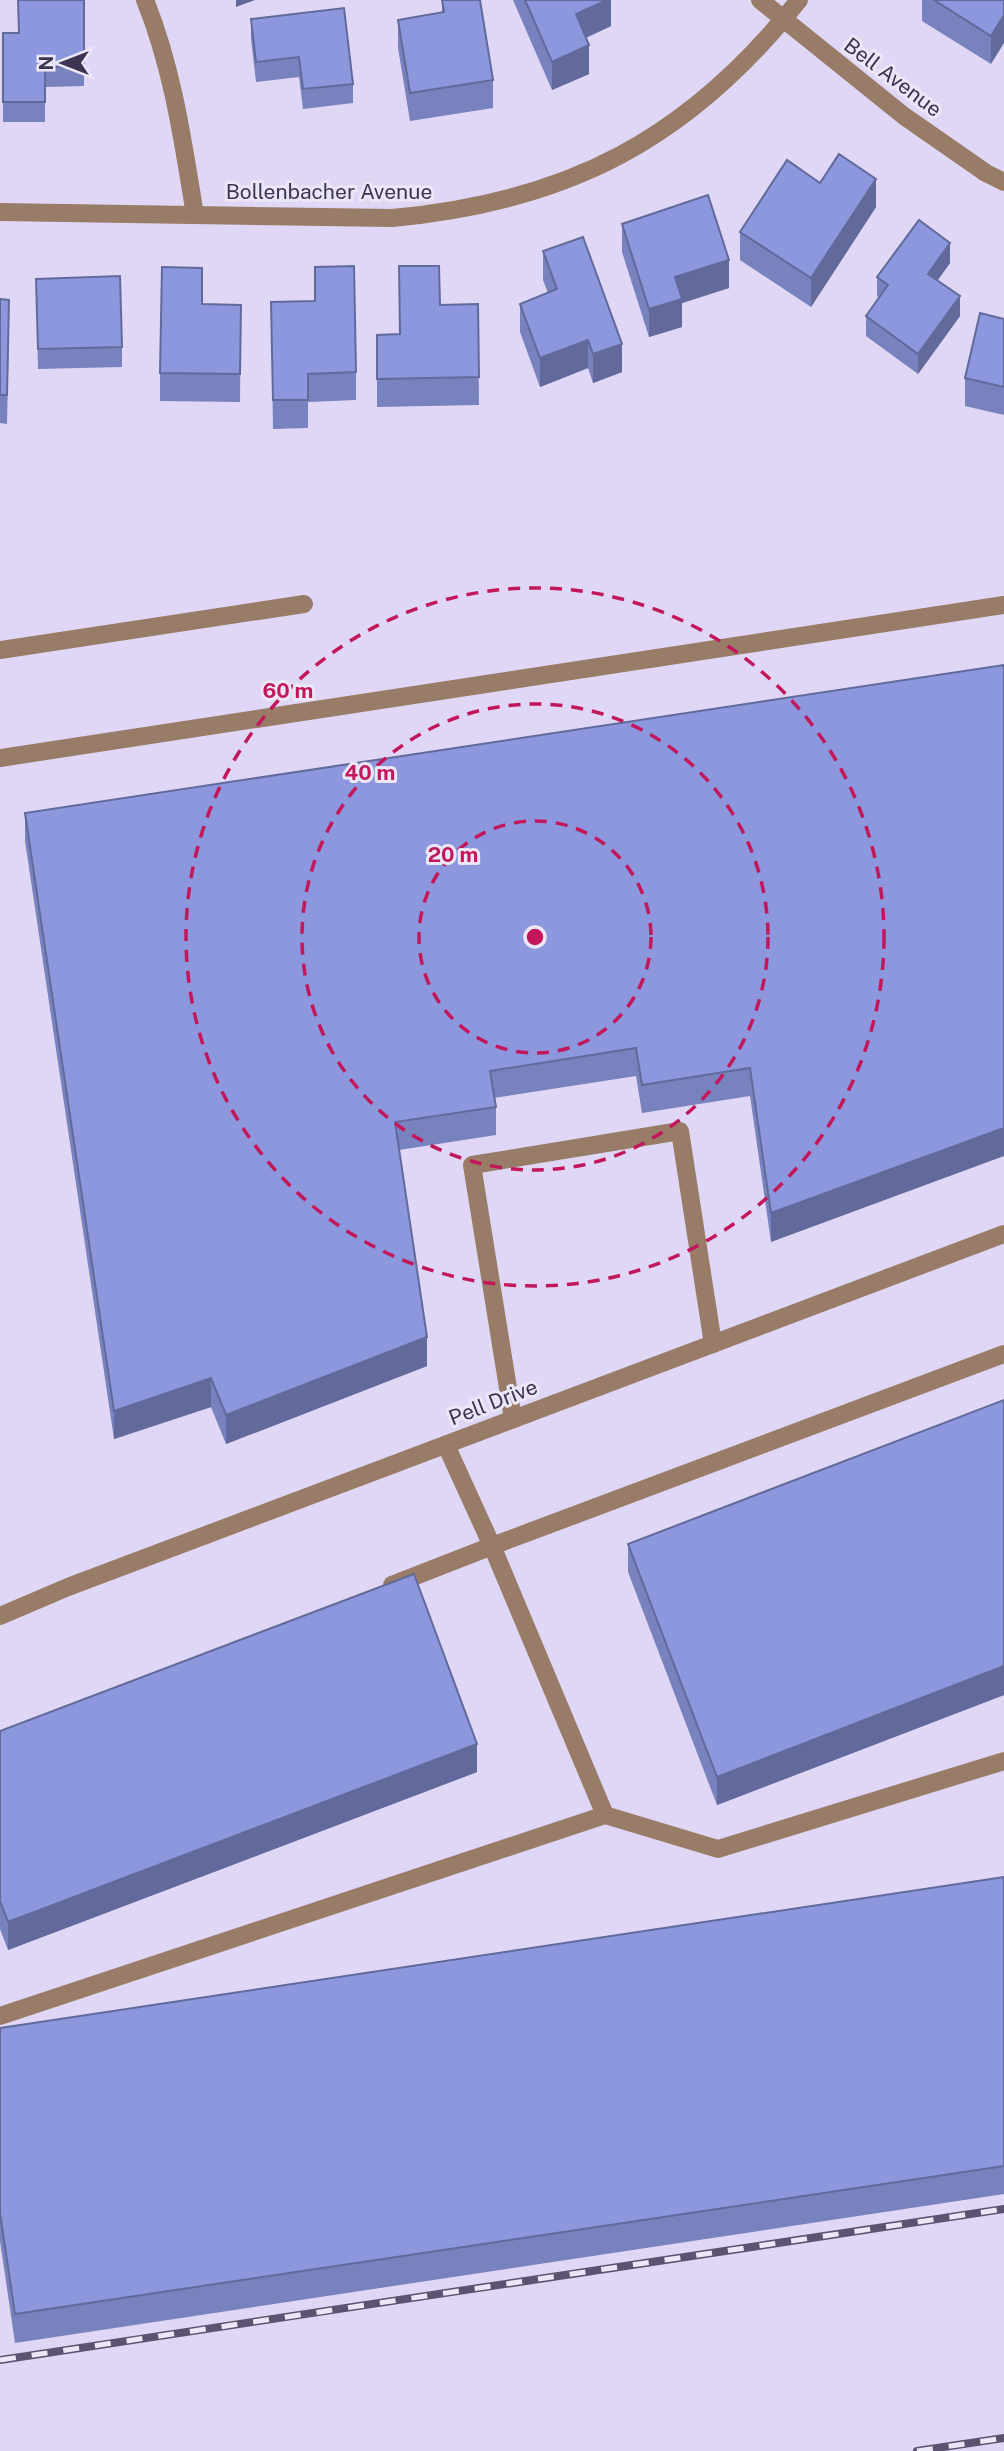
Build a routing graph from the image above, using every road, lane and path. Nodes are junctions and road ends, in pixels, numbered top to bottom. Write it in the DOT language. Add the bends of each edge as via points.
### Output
graph roads {
  1 [pos="145,0"];
  2 [pos="760,0"];
  3 [pos="799,0"];
  4 [pos="783,20"];
  5 [pos="1004,182"];
  6 [pos="0,212"];
  7 [pos="195,215"];
  8 [pos="304,604"];
  9 [pos="1004,605"];
  10 [pos="0,650"];
  11 [pos="0,758"];
  12 [pos="1004,1234"];
  13 [pos="713,1344"];
  14 [pos="1004,1354"];
  15 [pos="513,1419"];
  16 [pos="446,1445"];
  17 [pos="492,1546"];
  18 [pos="376,1591"];
  19 [pos="0,1616"];
  20 [pos="1004,1761"];
  21 [pos="605,1815"];
  22 [pos="0,2016"];
  1 -- 7 [label="street" via="176,99"];
  2 -- 4 [label="street, Bell Avenue"];
  3 -- 4 [label="street, Bollenbacher Avenue"];
  4 -- 5 [label="street, Bell Avenue" via="904,116"];
  4 -- 7 [label="street, Bollenbacher Avenue" via="696,107 628,152 553,186 447,213 392,218"];
  6 -- 7 [label="street, Bollenbacher Avenue"];
  8 -- 10 [label="street"];
  9 -- 11 [label="street"];
  12 -- 13 [label="street, Pell Drive"];
  13 -- 15 [label="street, Pell Drive"];
  13 -- 15 [label="street" via="680,1131 472,1165"];
  14 -- 17 [label="street"];
  15 -- 16 [label="street, Pell Drive"];
  16 -- 17 [label="street"];
  16 -- 19 [label="street, Pell Drive"];
  17 -- 18 [label="street"];
  17 -- 21 [label="street"];
  20 -- 21 [label="street" via="718,1849"];
  21 -- 22 [label="street"];
}
